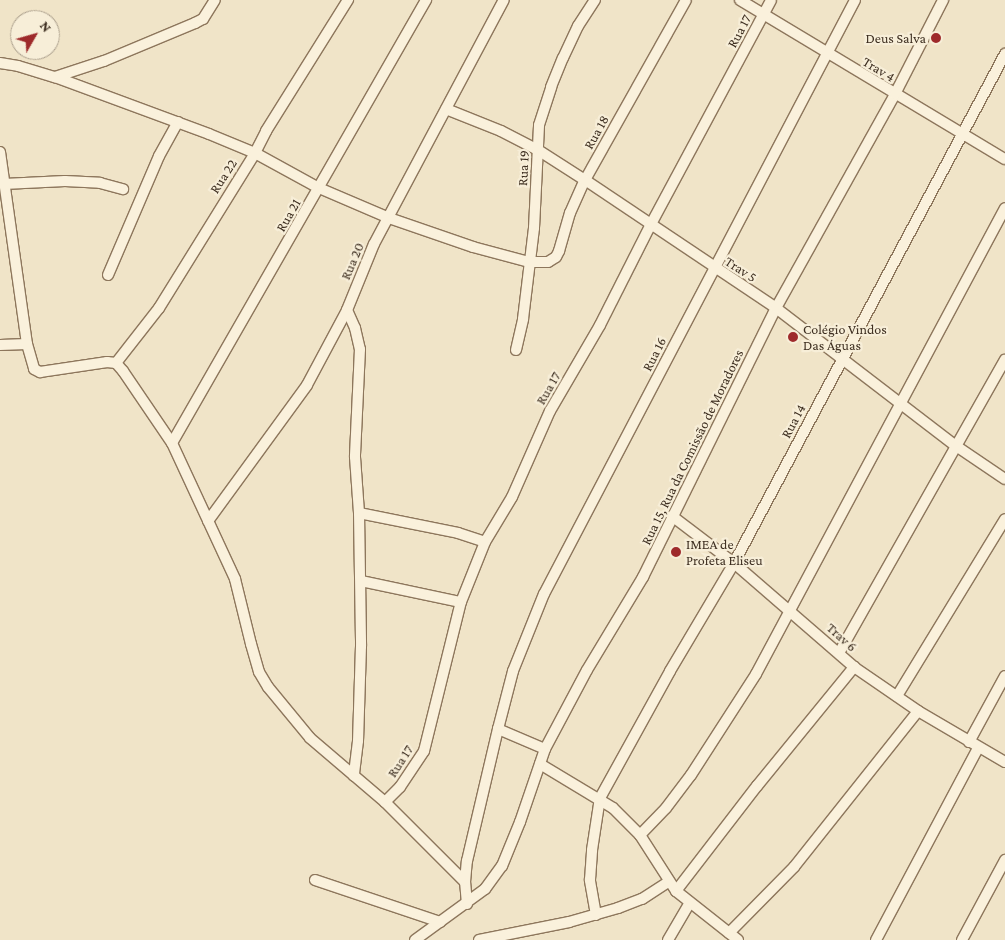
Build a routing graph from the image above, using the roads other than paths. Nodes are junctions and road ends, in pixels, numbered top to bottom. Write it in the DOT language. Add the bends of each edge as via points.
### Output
graph roads {
  1 [pos="215,0"];
  2 [pos="348,0"];
  3 [pos="426,0"];
  4 [pos="504,0"];
  5 [pos="595,0"];
  6 [pos="686,0"];
  7 [pos="740,0"];
  8 [pos="771,0"];
  9 [pos="855,0"];
  10 [pos="944,0"];
  11 [pos="763,14"];
  12 [pos="826,54"];
  13 [pos="1005,54"];
  14 [pos="0,63"];
  15 [pos="55,77"];
  16 [pos="894,94"];
  17 [pos="446,109"];
  18 [pos="178,122"];
  19 [pos="964,133"];
  20 [pos="538,150"];
  21 [pos="0,152"];
  22 [pos="255,153"];
  23 [pos="1005,159"];
  24 [pos="584,180"];
  25 [pos="4,184"];
  26 [pos="319,188"];
  27 [pos="123,189"];
  28 [pos="3,206"];
  29 [pos="1005,208"];
  30 [pos="389,218"];
  31 [pos="650,226"];
  32 [pos="529,262"];
  33 [pos="715,268"];
  34 [pos="108,275"];
  35 [pos="776,308"];
  36 [pos="347,310"];
  37 [pos="27,344"];
  38 [pos="0,345"];
  39 [pos="516,350"];
  40 [pos="842,358"];
  41 [pos="1005,360"];
  42 [pos="116,364"];
  43 [pos="902,404"];
  44 [pos="172,443"];
  45 [pos="956,446"];
  46 [pos="1005,478"];
  47 [pos="359,513"];
  48 [pos="672,516"];
  49 [pos="1005,520"];
  50 [pos="208,521"];
  51 [pos="485,542"];
  52 [pos="734,563"];
  53 [pos="361,581"];
  54 [pos="461,602"];
  55 [pos="791,610"];
  56 [pos="840,653"];
  57 [pos="854,667"];
  58 [pos="1005,676"];
  59 [pos="897,696"];
  60 [pos="918,711"];
  61 [pos="498,729"];
  62 [pos="974,745"];
  63 [pos="545,750"];
  64 [pos="1005,762"];
  65 [pos="540,764"];
  66 [pos="354,776"];
  67 [pos="600,798"];
  68 [pos="385,802"];
  69 [pos="640,835"];
  70 [pos="1005,860"];
  71 [pos="314,880"];
  72 [pos="465,882"];
  73 [pos="668,882"];
  74 [pos="676,891"];
  75 [pos="467,904"];
  76 [pos="689,904"];
  77 [pos="596,915"];
  78 [pos="440,922"];
  79 [pos="729,933"];
  80 [pos="415,940"];
  81 [pos="479,940"];
  82 [pos="668,940"];
  83 [pos="738,940"];
  84 [pos="876,940"];
  85 [pos="962,940"];
  1 -- 15 [label="street" via="203,18 195,23 104,61"];
  2 -- 22 [label="street, Rua 22" via="266,130"];
  3 -- 26 [label="street, Rua 21"];
  4 -- 17 [label="street, Rua 20"];
  5 -- 20 [label="street, Rua 19" via="578,26 551,87 539,125"];
  6 -- 24 [label="street, Rua 18"];
  7 -- 11 [label="street, Trav 4"];
  8 -- 11 [label="street, Rua 17"];
  9 -- 12 [label="street, Rua 16"];
  10 -- 16 [label="street, Rua 15, Rua da Comissão de Moradores"];
  11 -- 12 [label="street, Trav 4"];
  11 -- 31 [label="street, Rua 17"];
  12 -- 16 [label="street, Trav 4"];
  12 -- 33 [label="street, Rua 16"];
  13 -- 19 [label="street, Rua 14"];
  14 -- 15 [label="street"];
  15 -- 18 [label="street"];
  16 -- 19 [label="street, Trav 4"];
  16 -- 35 [label="street, Rua 15, Rua da Comissão de Moradores"];
  17 -- 20 [label="street, Trav 5"];
  17 -- 30 [label="street, Rua 20"];
  18 -- 22 [label="street"];
  18 -- 34 [label="street" via="159,156"];
  19 -- 23 [label="street, Trav 4"];
  19 -- 40 [label="street, Rua 14"];
  20 -- 24 [label="street, Trav 5"];
  20 -- 32 [label="street, Rua 19"];
  21 -- 25 [label="street"];
  22 -- 26 [label="street"];
  22 -- 42 [label="street, Rua 22" via="159,308"];
  24 -- 31 [label="street, Trav 5"];
  24 -- 32 [label="street, Rua 18" via="556,257 548,262"];
  25 -- 27 [label="street" via="65,181 100,183"];
  25 -- 28 [label="street"];
  26 -- 30 [label="street"];
  26 -- 44 [label="street, Rua 21"];
  28 -- 37 [label="street"];
  29 -- 43 [label="street"];
  30 -- 32 [label="street" via="472,247"];
  30 -- 36 [label="street, Rua 20" via="364,266"];
  31 -- 33 [label="street, Trav 5"];
  31 -- 51 [label="street, Rua 17" via="600,325 550,411 512,497"];
  32 -- 39 [label="street, Rua 19"];
  33 -- 35 [label="street, Trav 5"];
  33 -- 61 [label="street, Rua 16" via="544,594 513,671"];
  35 -- 40 [label="street, Trav 5"];
  35 -- 48 [label="street, Rua 15, Rua da Comissão de Moradores"];
  36 -- 47 [label="street" via="360,349 355,457"];
  36 -- 50 [label="street, Rua 20" via="307,385"];
  37 -- 38 [label="street"];
  37 -- 42 [label="street" via="34,369 40,372 107,362"];
  40 -- 43 [label="street, Trav 5"];
  40 -- 52 [label="street, Rua 14"];
  41 -- 45 [label="street"];
  42 -- 44 [label="street"];
  43 -- 45 [label="street, Trav 5"];
  43 -- 55 [label="street"];
  44 -- 50 [label="street"];
  45 -- 46 [label="street, Trav 5"];
  45 -- 56 [label="street"];
  47 -- 51 [label="street" via="458,533"];
  47 -- 53 [label="street"];
  48 -- 52 [label="street, Trav 6"];
  48 -- 63 [label="street, Rua 15, Rua da Comissão de Moradores" via="643,577 587,670"];
  49 -- 59 [label="street"];
  50 -- 66 [label="street" via="235,579 251,644 268,687 310,738"];
  51 -- 54 [label="street, Rua 17"];
  52 -- 55 [label="street, Trav 6"];
  52 -- 67 [label="street, Rua 14"];
  53 -- 54 [label="street"];
  53 -- 66 [label="street" via="360,695"];
  54 -- 68 [label="street, Rua 17" via="424,751 400,787"];
  55 -- 56 [label="street, Trav 6"];
  55 -- 69 [label="street" via="717,736 666,808"];
  56 -- 57 [label="street, Trav 6"];
  57 -- 59 [label="street, Trav 6"];
  57 -- 74 [label="street"];
  58 -- 62 [label="street"];
  59 -- 60 [label="street, Trav 6"];
  60 -- 62 [label="street, Trav 6"];
  60 -- 79 [label="street" via="794,867"];
  61 -- 63 [label="street"];
  61 -- 72 [label="street, Rua 16" via="472,835"];
  62 -- 64 [label="street, Trav 6"];
  62 -- 84 [label="street"];
  63 -- 65 [label="street, Rua 15, Rua da Comissão de Moradores"];
  65 -- 67 [label="street"];
  65 -- 75 [label="street, Rua 15, Rua da Comissão de Moradores" via="502,866 485,889"];
  66 -- 68 [label="street"];
  67 -- 69 [label="street"];
  67 -- 77 [label="street" via="590,880"];
  68 -- 72 [label="street"];
  69 -- 73 [label="street"];
  70 -- 85 [label="street"];
  71 -- 78 [label="street"];
  72 -- 75 [label="street, Rua 16"];
  73 -- 74 [label="street"];
  73 -- 77 [label="street" via="642,899"];
  74 -- 76 [label="street"];
  75 -- 78 [label="street, Rua 15, Rua da Comissão de Moradores"];
  76 -- 79 [label="street"];
  76 -- 82 [label="street"];
  77 -- 81 [label="street"];
  78 -- 80 [label="street, Rua 15, Rua da Comissão de Moradores"];
  79 -- 83 [label="street"];
}
